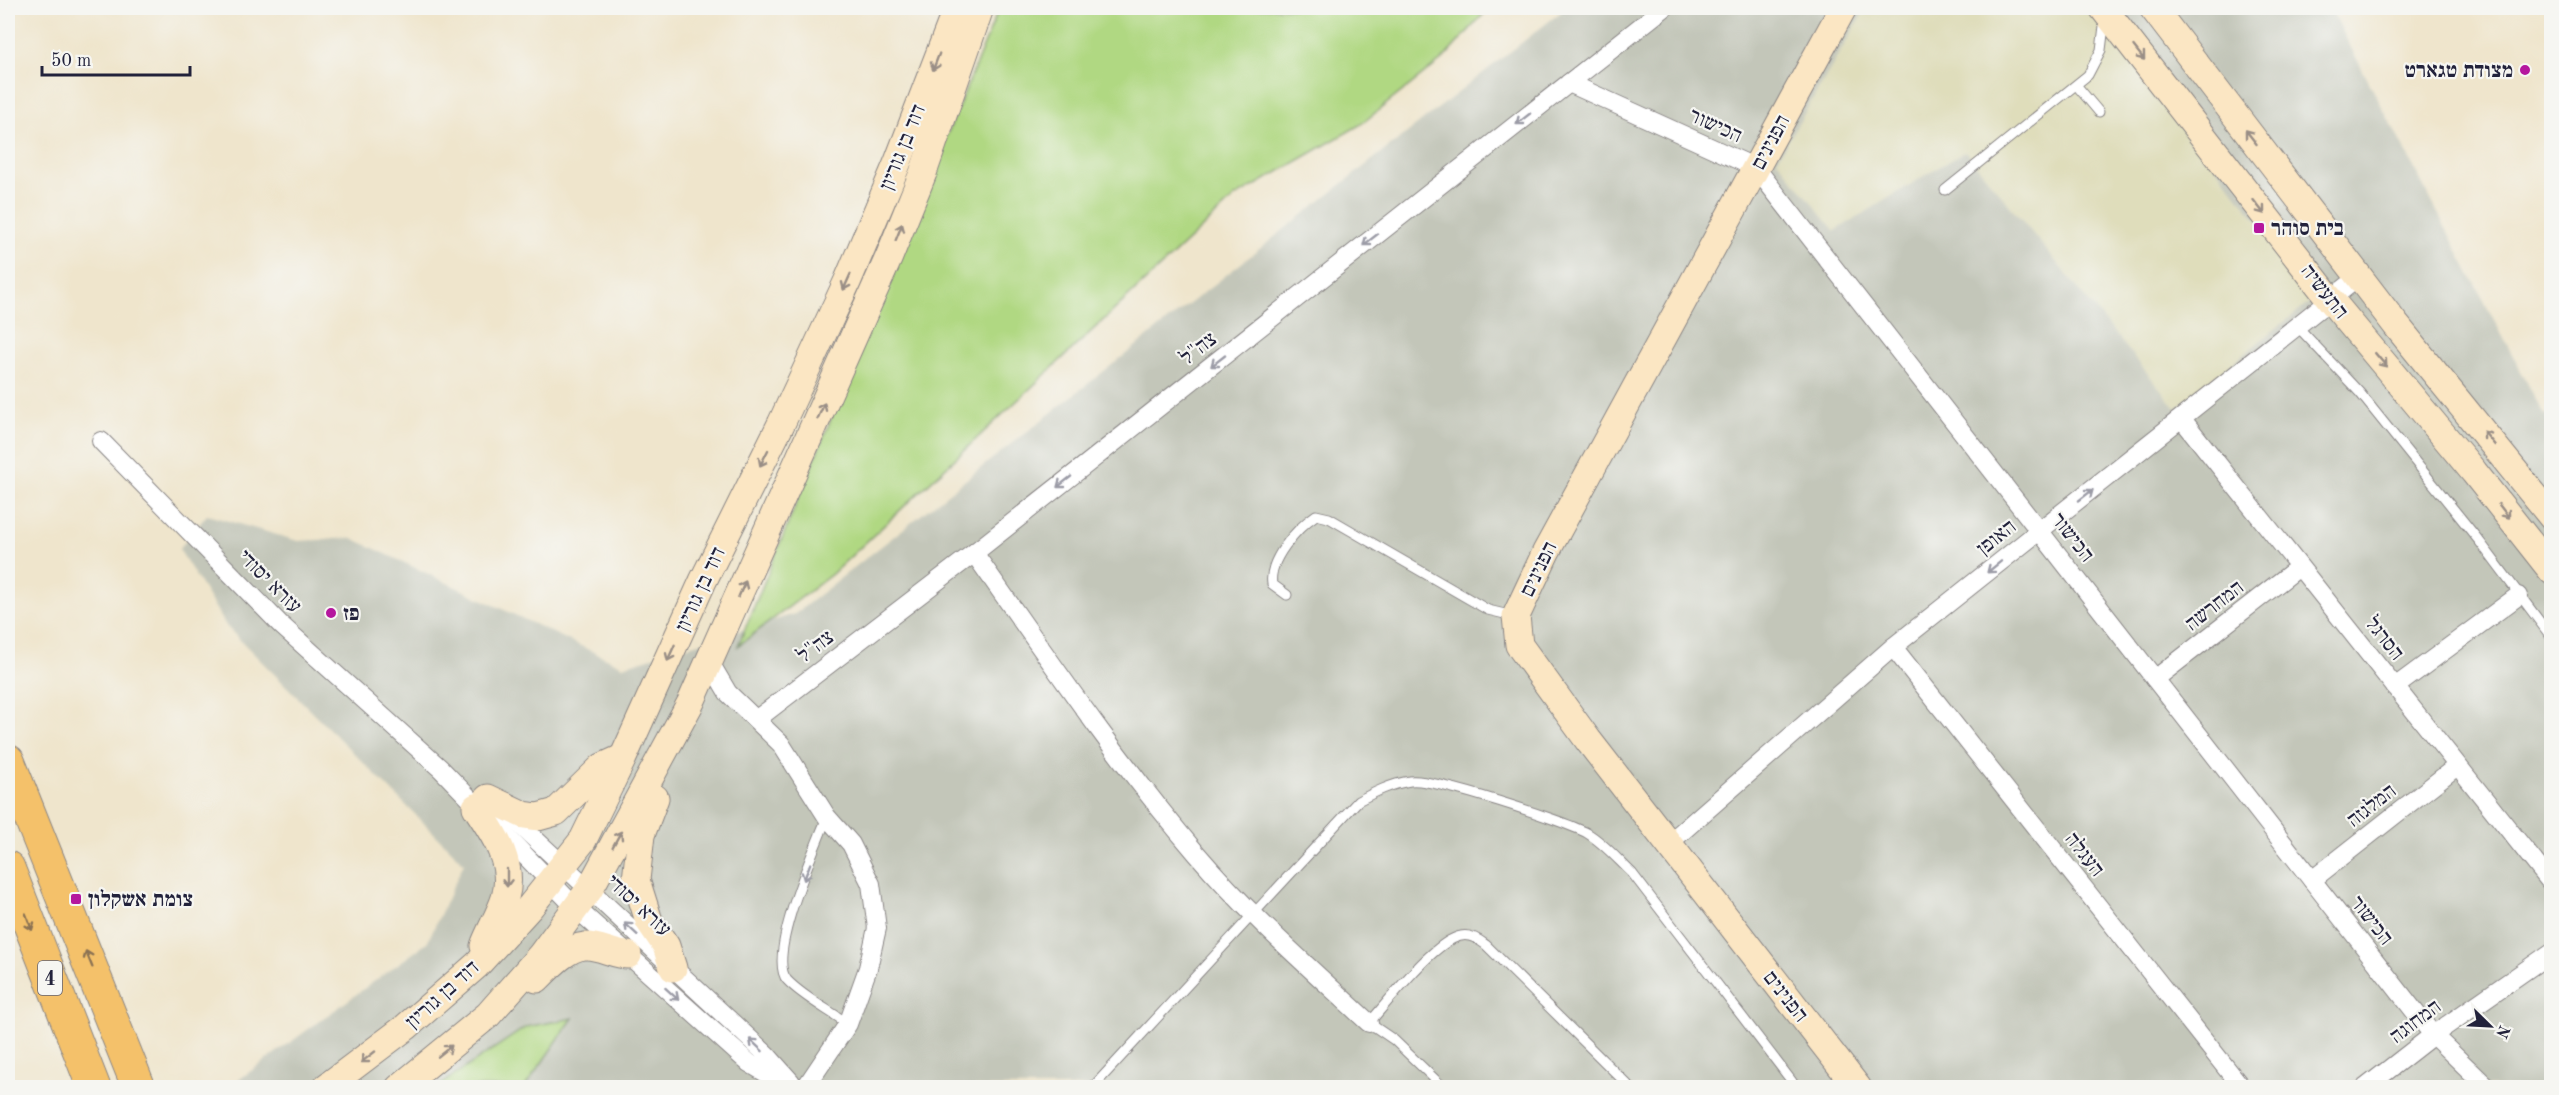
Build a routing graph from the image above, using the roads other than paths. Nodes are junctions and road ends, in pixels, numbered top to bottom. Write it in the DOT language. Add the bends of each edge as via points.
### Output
graph roads {
  1 [pos="957,8"];
  2 [pos="980,8"];
  3 [pos="1664,8"];
  4 [pos="1843,8"];
  5 [pos="2153,8"];
  6 [pos="2104,9"];
  7 [pos="1569,83"];
  8 [pos="2077,86"];
  9 [pos="2099,112"];
  10 [pos="1756,168"];
  11 [pos="1946,190"];
  12 [pos="2360,276"];
  13 [pos="2330,299"];
  14 [pos="2297,326"];
  15 [pos="2182,419"];
  16 [pos="101,441"];
  17 [pos="2552,517"];
  18 [pos="2039,531"];
  19 [pos="974,553"];
  20 [pos="2300,567"];
  21 [pos="2552,571"];
  22 [pos="1287,596"];
  23 [pos="2518,596"];
  24 [pos="1516,616"];
  25 [pos="723,632"];
  26 [pos="2552,638"];
  27 [pos="1893,648"];
  28 [pos="2155,679"];
  29 [pos="2395,687"];
  30 [pos="756,719"];
  31 [pos="667,748"];
  32 [pos="623,758"];
  33 [pos="8,761"];
  34 [pos="2457,766"];
  35 [pos="482,802"];
  36 [pos="828,817"];
  37 [pos="1668,844"];
  38 [pos="8,868"];
  39 [pos="557,873"];
  40 [pos="2312,880"];
  41 [pos="2552,884"];
  42 [pos="583,899"];
  43 [pos="1252,915"];
  44 [pos="2552,952"];
  45 [pos="628,955"];
  46 [pos="477,965"];
  47 [pos="673,968"];
  48 [pos="111,1013"];
  49 [pos="488,1015"];
  50 [pos="1369,1023"];
  51 [pos="848,1024"];
  52 [pos="2433,1035"];
  53 [pos="94,1088"];
  54 [pos="138,1088"];
  55 [pos="159,1088"];
  56 [pos="325,1088"];
  57 [pos="399,1088"];
  58 [pos="791,1088"];
  59 [pos="796,1088"];
  60 [pos="805,1088"];
  61 [pos="1092,1088"];
  62 [pos="1444,1088"];
  63 [pos="1631,1088"];
  64 [pos="1797,1088"];
  65 [pos="1858,1088"];
  66 [pos="2242,1088"];
  67 [pos="2365,1088"];
  68 [pos="2488,1088"];
  1 -- 32 [label="main road, דוד בן גוריון, one-way" via="848,280 782,424 703,580"];
  25 -- 2 [label="main road, דוד בן גוריון, one-way" via="889,257"];
  3 -- 7 [label="street, צה\"ל"];
  4 -- 10 [label="main road, הפנינים"];
  12 -- 5 [label="main road, התעשיה, one-way"];
  6 -- 8 [label="lane" via="2102,50"];
  6 -- 13 [label="main road, התעשיה, one-way"];
  7 -- 10 [label="street, הכישור"];
  7 -- 19 [label="street, צה\"ל, one-way"];
  8 -- 9 [label="lane"];
  8 -- 11 [label="lane"];
  10 -- 18 [label="street, הכישור"];
  10 -- 24 [label="main road, הפנינים" via="1546,552"];
  12 -- 13 [label="street, האופן"];
  17 -- 12 [label="main road, התעשיה, one-way"];
  13 -- 14 [label="street, האופן"];
  13 -- 21 [label="main road, התעשיה, one-way"];
  14 -- 15 [label="street, האופן"];
  14 -- 23 [label="lane" via="2360,393 2480,542"];
  18 -- 15 [label="street, האופן, one-way"];
  15 -- 20 [label="street, הסרגל"];
  16 -- 35 [label="street, עזרא יסודי" via="281,625"];
  18 -- 27 [label="street, האופן, one-way"];
  18 -- 28 [label="street, הכישור"];
  19 -- 30 [label="street, צה\"ל"];
  19 -- 43 [label="street" via="1082,706 1196,853"];
  20 -- 28 [label="street, המחרשה"];
  20 -- 29 [label="street, הסרגל"];
  22 -- 24 [label="lane" via="1272,584 1270,574 1305,523 1316,515 1329,518 1488,610"];
  23 -- 26 [label="lane"];
  23 -- 29 [label="street"];
  24 -- 37 [label="main road, הפנינים" via="1519,645"];
  25 -- 30 [label="street" via="712,666 728,693"];
  25 -- 31 [label="main road, דוד בן גוריון"];
  27 -- 37 [label="street, האופן"];
  27 -- 66 [label="street, העגלה"];
  28 -- 40 [label="street, הכישור"];
  29 -- 34 [label="street, הסרגל"];
  30 -- 36 [label="street" via="781,744"];
  42 -- 31 [label="main road, דוד בן גוריון, one-way"];
  31 -- 47 [label="main road" via="658,790 641,835 636,880 649,921 666,946"];
  32 -- 35 [label="main road" via="602,767 556,812 538,817"];
  32 -- 39 [label="main road, דוד בן גוריון" via="583,840"];
  48 -- 33 [label="highway, 4, one-way"];
  34 -- 40 [label="street, המלגזה"];
  34 -- 41 [label="street, הסרגל"];
  35 -- 39 [label="street, עזרא יסודי"];
  35 -- 46 [label="main road, one-way" via="507,867 508,886"];
  36 -- 51 [label="street" via="851,844 871,884 877,928"];
  36 -- 51 [label="lane, one-way" via="792,911 780,960 786,979"];
  37 -- 65 [label="main road, הפנינים"];
  38 -- 53 [label="highway, 4, one-way"];
  39 -- 42 [label="street, עזרא יסודי"];
  39 -- 46 [label="main road, דוד בן גוריון"];
  40 -- 52 [label="street, הכישור"];
  42 -- 45 [label="street, עזרא יסודי"];
  47 -- 42 [label="street, עזרא יסודי, one-way"];
  42 -- 49 [label="main road, דוד בן גוריון"];
  43 -- 50 [label="street"];
  43 -- 61 [label="lane"];
  43 -- 64 [label="lane" via="1358,801 1382,789 1412,780 1440,785 1562,822 1588,834 1632,873"];
  44 -- 52 [label="street, המחוגה"];
  45 -- 49 [label="main road" via="586,946 567,953 517,999"];
  45 -- 58 [label="street, עזרא יסודי, one-way" via="749,1063"];
  46 -- 56 [label="main road, דוד בן גוריון, one-way" via="406,1027"];
  59 -- 47 [label="street, עזרא יסודי, one-way" via="766,1054"];
  48 -- 54 [label="highway, 4"];
  48 -- 55 [label="highway" via="136,1037"];
  57 -- 49 [label="main road, דוד בן גוריון, one-way"];
  50 -- 62 [label="lane" via="1394,1040"];
  50 -- 63 [label="lane" via="1446,940 1462,935 1475,937"];
  51 -- 60 [label="street"];
  52 -- 67 [label="street, המחוגה"];
  52 -- 68 [label="street, הכישור"];
}
